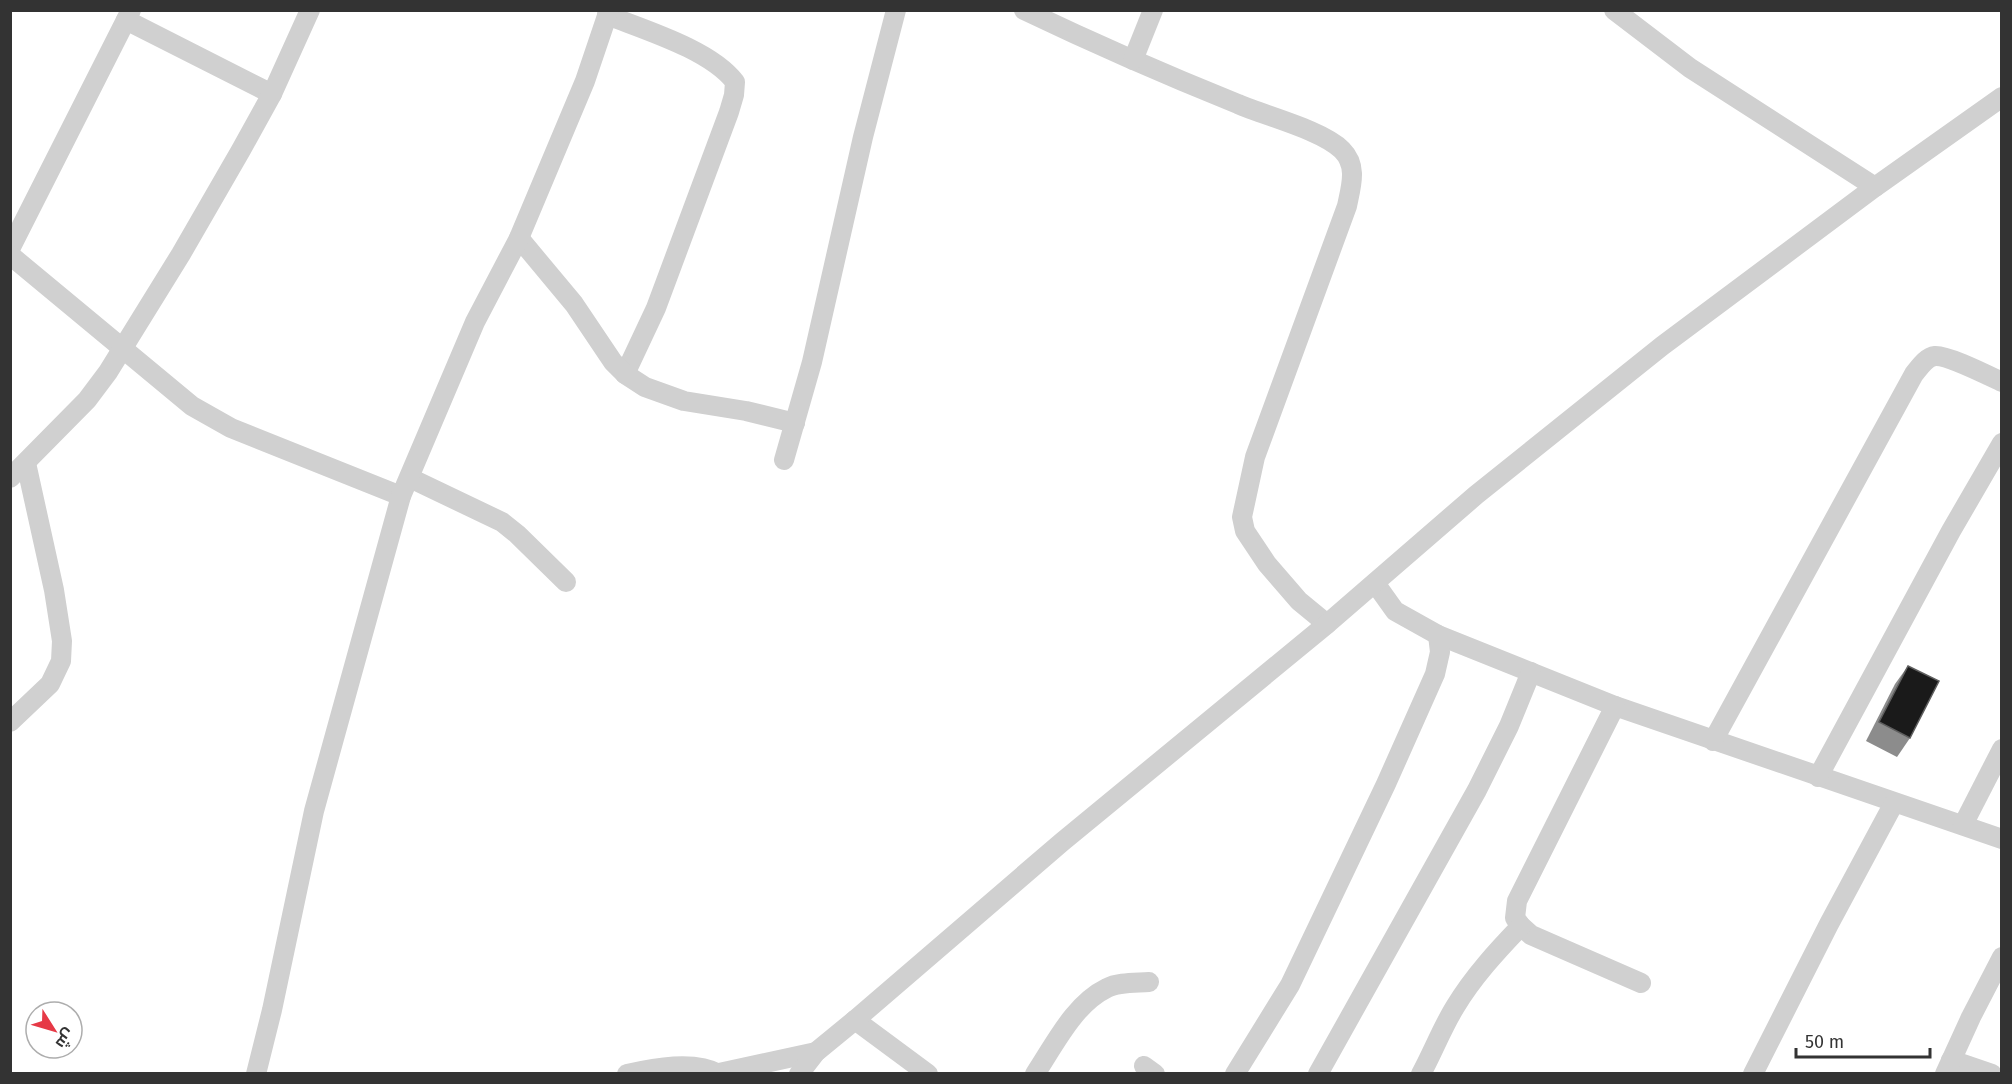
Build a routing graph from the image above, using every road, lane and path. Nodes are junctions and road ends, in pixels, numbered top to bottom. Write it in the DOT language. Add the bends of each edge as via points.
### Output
graph roads {
  1 [pos="310,10"];
  2 [pos="896,10"];
  3 [pos="1024,10"];
  4 [pos="1153,10"];
  5 [pos="1614,10"];
  6 [pos="608,13"];
  7 [pos="128,15"];
  8 [pos="1133,60"];
  9 [pos="272,94"];
  10 [pos="2001,97"];
  11 [pos="1875,188"];
  12 [pos="519,238"];
  13 [pos="10,249"];
  14 [pos="10,255"];
  15 [pos="123,350"];
  16 [pos="624,374"];
  17 [pos="2001,382"];
  18 [pos="795,423"];
  19 [pos="2001,443"];
  20 [pos="784,460"];
  21 [pos="26,464"];
  22 [pos="10,478"];
  23 [pos="410,478"];
  24 [pos="401,496"];
  25 [pos="566,582"];
  26 [pos="1375,582"];
  27 [pos="1327,624"];
  28 [pos="1438,635"];
  29 [pos="1530,672"];
  30 [pos="1615,706"];
  31 [pos="10,722"];
  32 [pos="1713,741"];
  33 [pos="2001,749"];
  34 [pos="1818,777"];
  35 [pos="1894,803"];
  36 [pos="1963,825"];
  37 [pos="2001,839"];
  38 [pos="1521,927"];
  39 [pos="2001,957"];
  40 [pos="1149,982"];
  41 [pos="1641,983"];
  42 [pos="855,1020"];
  43 [pos="816,1052"];
  44 [pos="1948,1067"];
  45 [pos="719,1073"];
  46 [pos="256,1074"];
  47 [pos="627,1074"];
  48 [pos="800,1074"];
  49 [pos="927,1074"];
  50 [pos="1035,1074"];
  51 [pos="1235,1074"];
  52 [pos="1318,1074"];
  53 [pos="1421,1074"];
  54 [pos="1753,1074"];
  55 [pos="1992,1074"];
  1 -- 9 [label="street"];
  2 -- 18 [label="street"];
  3 -- 8 [label="street"];
  4 -- 8 [label="street"];
  5 -- 11 [label="street" via="1690,68"];
  6 -- 12 [label="street" via="585,81"];
  6 -- 16 [label="street" via="712,60 735,82 729,112 671,269"];
  7 -- 9 [label="street"];
  7 -- 13 [label="street"];
  8 -- 27 [label="street" via="1318,135 1332,142 1350,162 1353,177 1347,206 1255,456 1242,517 1245,531 1267,564 1299,601"];
  9 -- 15 [label="street"];
  10 -- 11 [label="street"];
  11 -- 26 [label="street" via="1662,346 1476,495"];
  12 -- 16 [label="street" via="574,304"];
  12 -- 23 [label="street" via="476,322"];
  14 -- 15 [label="street"];
  15 -- 21 [label="street" via="100,385"];
  15 -- 24 [label="street" via="192,406 231,428"];
  16 -- 18 [label="street" via="645,387 684,401"];
  17 -- 32 [label="street" via="1934,356 1914,374"];
  18 -- 20 [label="street"];
  19 -- 34 [label="street"];
  21 -- 22 [label="street"];
  21 -- 31 [label="street" via="62,640 60,661 50,684"];
  23 -- 24 [label="street"];
  23 -- 25 [label="street" via="502,522"];
  24 -- 46 [label="street" via="314,811"];
  26 -- 27 [label="street"];
  26 -- 28 [label="street" via="1395,611"];
  27 -- 42 [label="street" via="1062,842"];
  28 -- 29 [label="street"];
  28 -- 51 [label="street" via="1440,652 1435,674 1386,784 1290,985"];
  29 -- 30 [label="street"];
  29 -- 52 [label="street" via="1477,790"];
  30 -- 32 [label="street"];
  30 -- 38 [label="street" via="1517,901 1515,918"];
  32 -- 34 [label="street"];
  33 -- 36 [label="street"];
  34 -- 35 [label="street"];
  35 -- 36 [label="street"];
  35 -- 54 [label="street"];
  36 -- 37 [label="street"];
  38 -- 41 [label="street" via="1531,935"];
  38 -- 53 [label="street" via="1468,987"];
  39 -- 44 [label="street"];
  40 -- 50 [label="street" via="1109,987 1089,999"];
  42 -- 43 [label="street"];
  42 -- 49 [label="street"];
  43 -- 45 [label="street"];
  43 -- 48 [label="street"];
  44 -- 55 [label="street"];
  45 -- 47 [label="street" via="698,1067 655,1068"];
}
